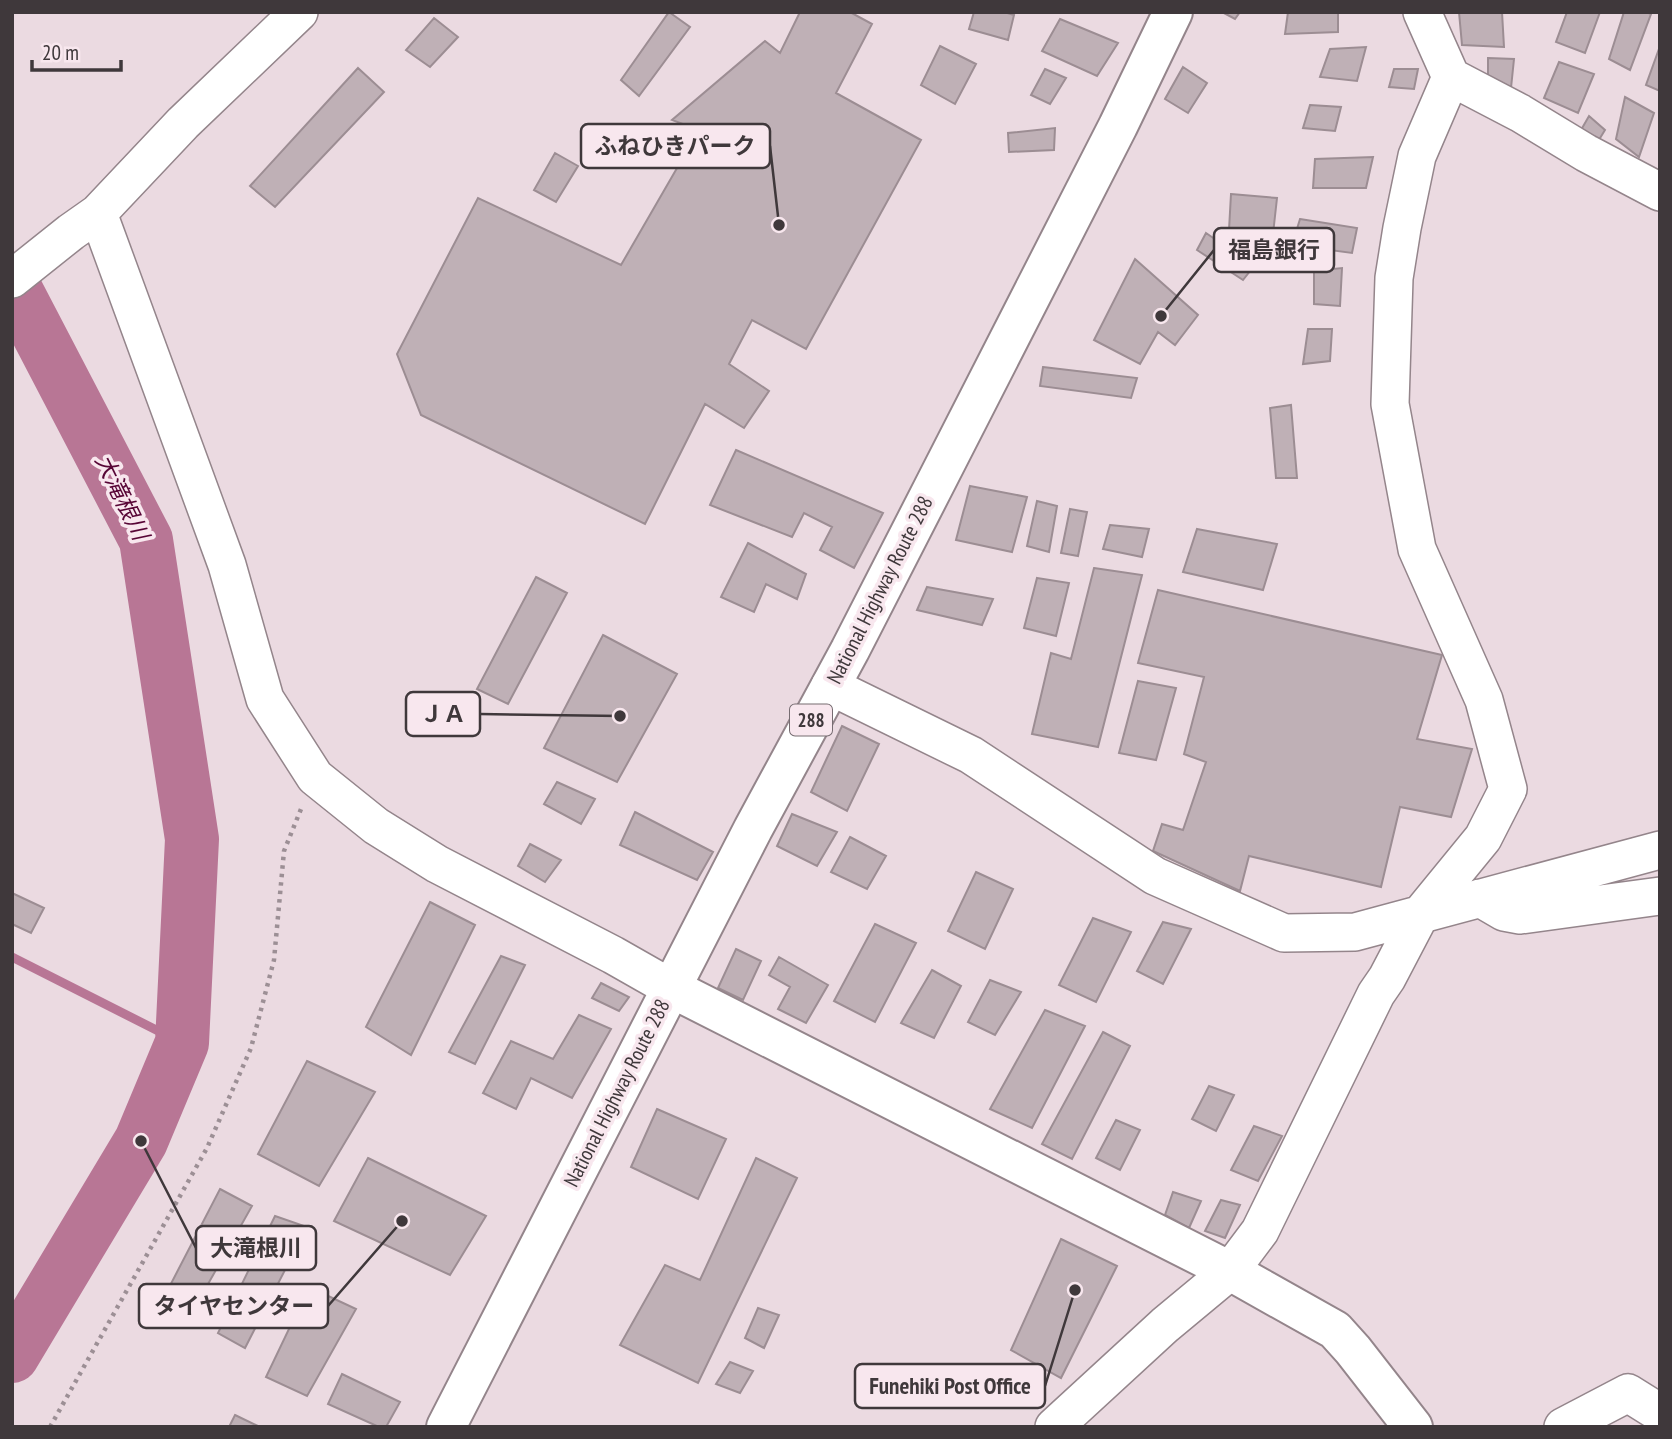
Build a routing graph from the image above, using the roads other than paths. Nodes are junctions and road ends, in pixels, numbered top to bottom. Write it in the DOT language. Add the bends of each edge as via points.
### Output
graph roads {
  1 [pos="299,12"];
  2 [pos="1173,12"];
  3 [pos="1422,12"];
  4 [pos="1451,77"];
  5 [pos="1660,192"];
  6 [pos="84,222"];
  7 [pos="12,279"];
  8 [pos="830,686"];
  9 [pos="1660,850"];
  10 [pos="1660,896"];
  11 [pos="1480,898"];
  12 [pos="1420,915"];
  13 [pos="671,988"];
  14 [pos="1230,1271"];
  15 [pos="1660,1413"];
  16 [pos="446,1427"];
  17 [pos="1054,1427"];
  18 [pos="1413,1427"];
  19 [pos="1563,1427"];
  1 -- 6 [label="street"];
  2 -- 8 [label="main road, National Highway Route 288 / 288"];
  3 -- 4 [label="street"];
  4 -- 5 [label="street"];
  4 -- 12 [label="street" via="1417,156 1402,228 1394,278 1390,404 1417,549 1484,700 1508,789 1483,838"];
  6 -- 7 [label="street"];
  6 -- 13 [label="street" via="227,565 265,699 315,777 376,826 437,864"];
  8 -- 12 [label="street" via="971,755 1154,876 1284,933 1355,932"];
  8 -- 13 [label="main road, National Highway Route 288 / 288"];
  9 -- 11 [label="street"];
  10 -- 11 [label="street" via="1520,915"];
  11 -- 12 [label="street"];
  12 -- 14 [label="street" via="1376,994 1260,1231"];
  13 -- 14 [label="main road"];
  13 -- 16 [label="main road, National Highway Route 288 / 288"];
  14 -- 17 [label="street"];
  14 -- 18 [label="main road" via="1335,1331"];
  15 -- 19 [label="street" via="1628,1393"];
}
